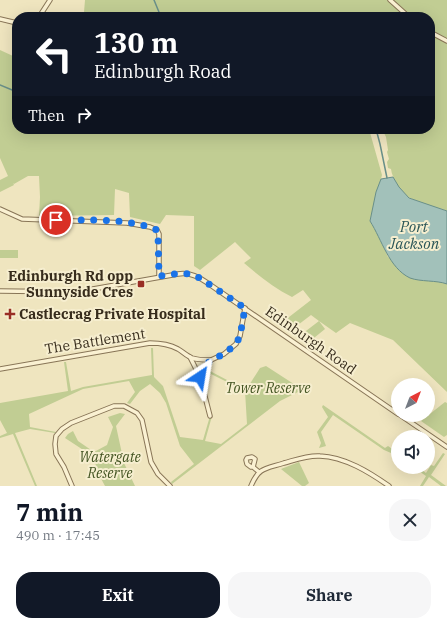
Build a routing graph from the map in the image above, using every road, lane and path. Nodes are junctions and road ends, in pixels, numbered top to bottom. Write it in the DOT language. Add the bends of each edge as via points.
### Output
graph roads {
  1 [pos="50,0"];
  2 [pos="390,0"];
  3 [pos="42,12"];
  4 [pos="403,12"];
  5 [pos="0,19"];
  6 [pos="12,22"];
  7 [pos="435,35"];
  8 [pos="447,41"];
  9 [pos="0,209"];
  10 [pos="159,276"];
  11 [pos="0,291"];
  12 [pos="245,308"];
  13 [pos="190,357"];
  14 [pos="211,360"];
  15 [pos="0,368"];
  16 [pos="200,377"];
  17 [pos="391,408"];
  18 [pos="210,416"];
  19 [pos="411,422"];
  20 [pos="447,447"];
  21 [pos="254,467"];
  22 [pos="259,472"];
  23 [pos="72,486"];
  24 [pos="170,486"];
  25 [pos="251,486"];
  26 [pos="389,486"];
  1 -- 3 [label="street"];
  2 -- 4 [label="street"];
  5 -- 6 [label="street"];
  7 -- 8 [label="street"];
  9 -- 10 [label="street" via="22,219 127,223 150,227 157,230 158,234"];
  10 -- 11 [label="street, Edinburgh Road" via="76,292"];
  10 -- 12 [label="street, Edinburgh Road" via="183,273 195,275"];
  12 -- 14 [label="street" via="236,344"];
  12 -- 17 [label="street, Edinburgh Road"];
  13 -- 14 [label="street, The Battlement"];
  13 -- 15 [label="street, The Battlement" via="169,345 150,343"];
  13 -- 16 [label="street"];
  14 -- 16 [label="street"];
  16 -- 18 [label="street"];
  19 -- 20 [label="street, Edinburgh Road"];
  21 -- 22 [label="street"];
  22 -- 25 [label="street"];
  22 -- 26 [label="street" via="318,455 353,465"];
  23 -- 24 [label="street" via="56,454 56,436 71,423 114,406 124,406 137,413 142,420 151,462"];
}
